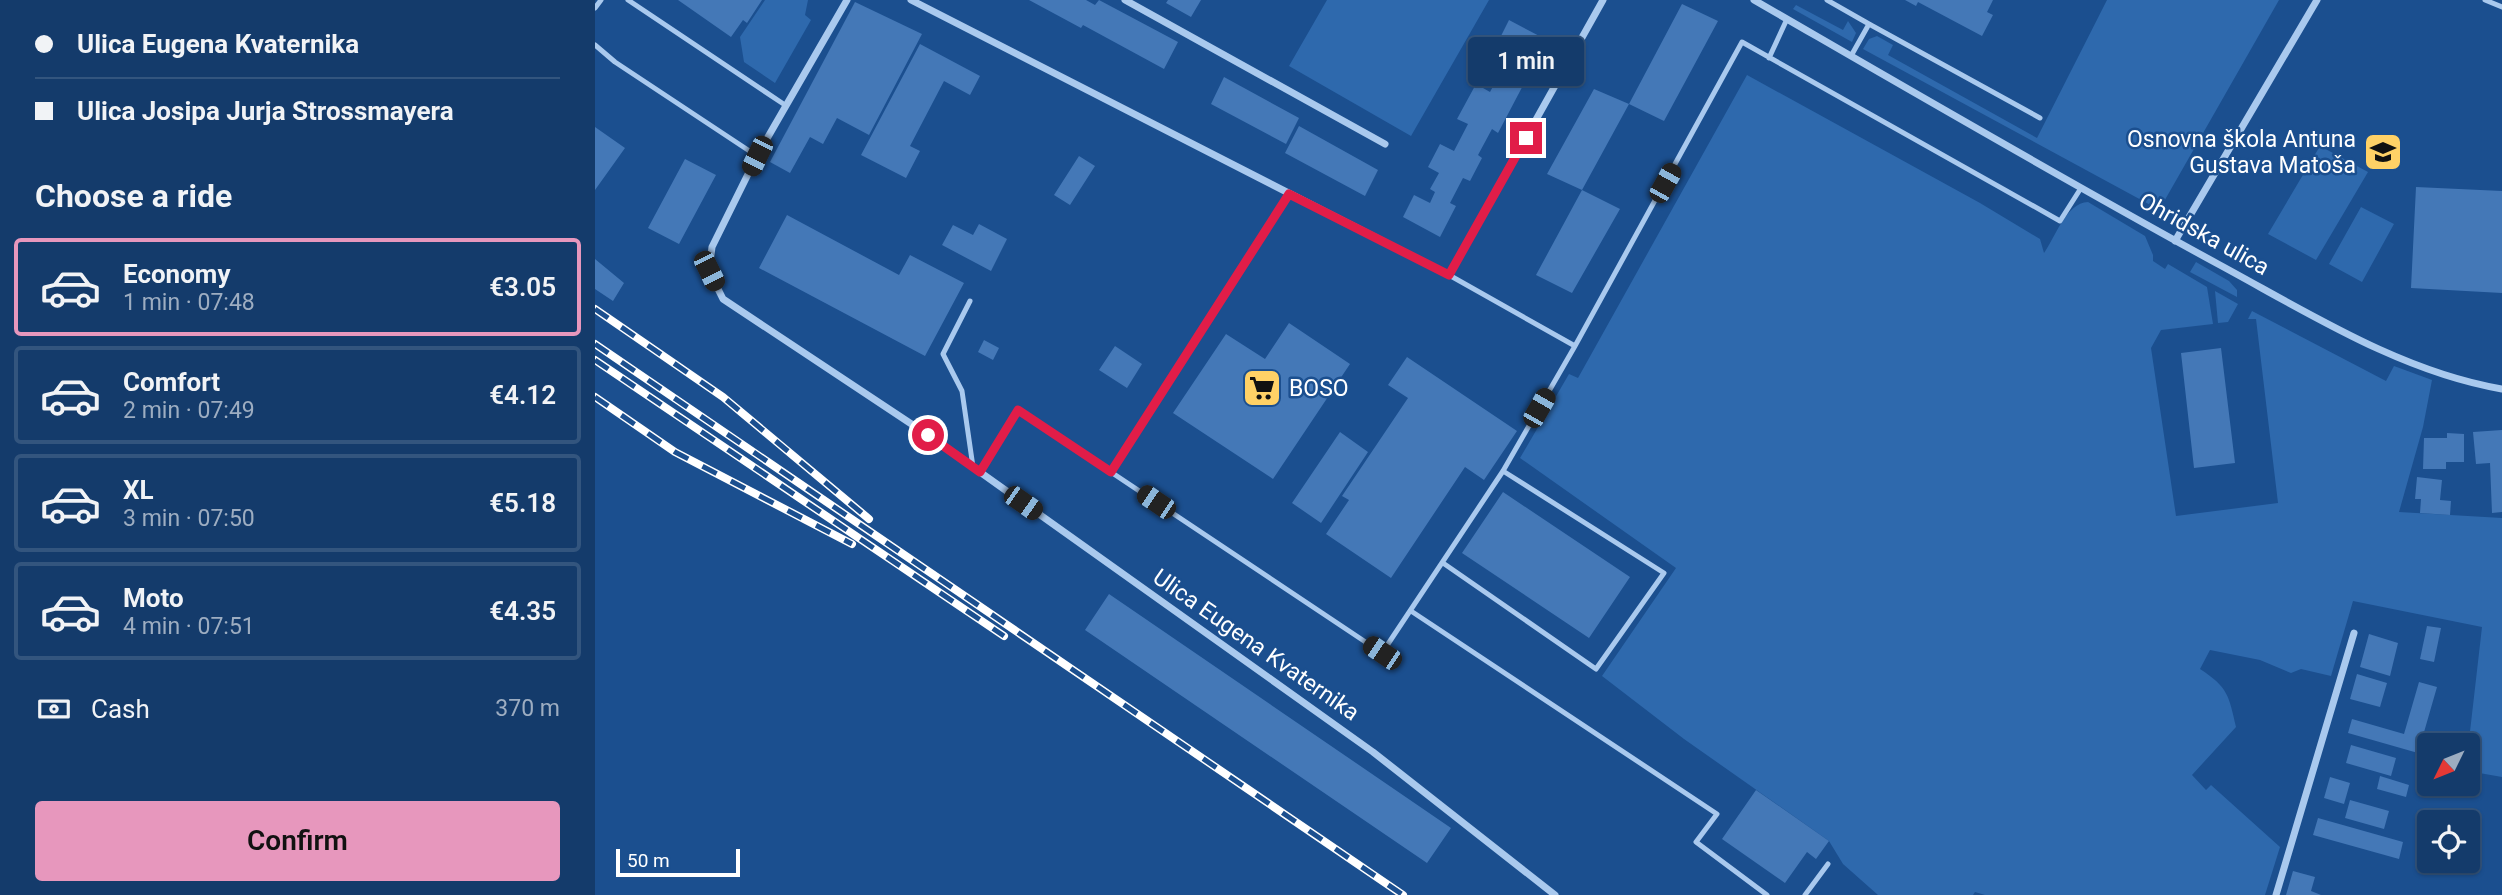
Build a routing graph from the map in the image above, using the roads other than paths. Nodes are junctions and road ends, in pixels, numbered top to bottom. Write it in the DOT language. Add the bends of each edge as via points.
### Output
graph roads {
  1 [pos="601,0"];
  2 [pos="628,0"];
  3 [pos="847,0"];
  4 [pos="911,0"];
  5 [pos="1125,0"];
  6 [pos="1603,0"];
  7 [pos="1754,0"];
  8 [pos="1827,0"];
  9 [pos="2317,0"];
  10 [pos="2485,0"];
  11 [pos="1142,4"];
  12 [pos="2502,7"];
  13 [pos="595,8"];
  14 [pos="1787,19"];
  15 [pos="1869,24"];
  16 [pos="595,45"];
  17 [pos="1851,56"];
  18 [pos="1769,58"];
  19 [pos="785,105"];
  20 [pos="2040,118"];
  21 [pos="1385,144"];
  22 [pos="757,156"];
  23 [pos="2081,188"];
  24 [pos="1289,194"];
  25 [pos="2175,240"];
  26 [pos="1449,275"];
  27 [pos="970,301"];
  28 [pos="1575,346"];
  29 [pos="2502,389"];
  30 [pos="976,469"];
  31 [pos="1503,471"];
  32 [pos="1111,472"];
  33 [pos="1443,563"];
  34 [pos="1411,611"];
  35 [pos="2354,633"];
  36 [pos="1828,864"];
  37 [pos="1555,895"];
  38 [pos="1767,895"];
  39 [pos="1805,895"];
  40 [pos="2276,895"];
  1 -- 13 [label="lane"];
  2 -- 19 [label="lane"];
  3 -- 19 [label="street, Ulica Eugena Kvaternika"];
  4 -- 24 [label="street"];
  5 -- 11 [label="street"];
  6 -- 26 [label="street"];
  7 -- 14 [label="street, Ohridska ulica"];
  8 -- 15 [label="lane"];
  9 -- 25 [label="street"];
  10 -- 12 [label="lane"];
  11 -- 21 [label="street"];
  14 -- 17 [label="street, Ohridska ulica"];
  14 -- 18 [label="lane"];
  15 -- 17 [label="lane"];
  15 -- 20 [label="lane"];
  16 -- 22 [label="lane"];
  17 -- 23 [label="street, Ohridska ulica"];
  18 -- 23 [label="lane" via="2060,221"];
  18 -- 28 [label="lane" via="1742,42"];
  19 -- 22 [label="street, Ulica Eugena Kvaternika"];
  22 -- 30 [label="street, Ulica Eugena Kvaternika" via="712,247 709,271 723,299"];
  23 -- 25 [label="street, Ohridska ulica"];
  24 -- 26 [label="street"];
  24 -- 32 [label="lane"];
  25 -- 29 [label="street, Ohridska ulica" via="2395,358"];
  26 -- 28 [label="lane"];
  27 -- 30 [label="lane" via="943,354 962,391"];
  28 -- 31 [label="lane"];
  30 -- 32 [label="lane" via="1018,410"];
  30 -- 37 [label="street, Ulica Eugena Kvaternika" via="1373,752"];
  31 -- 33 [label="lane"];
  31 -- 33 [label="lane" via="1664,573 1596,669"];
  32 -- 34 [label="lane" via="1382,653"];
  33 -- 34 [label="lane"];
  34 -- 38 [label="lane" via="1717,814 1696,842"];
  35 -- 40 [label="street"];
  36 -- 39 [label="lane"];
}
